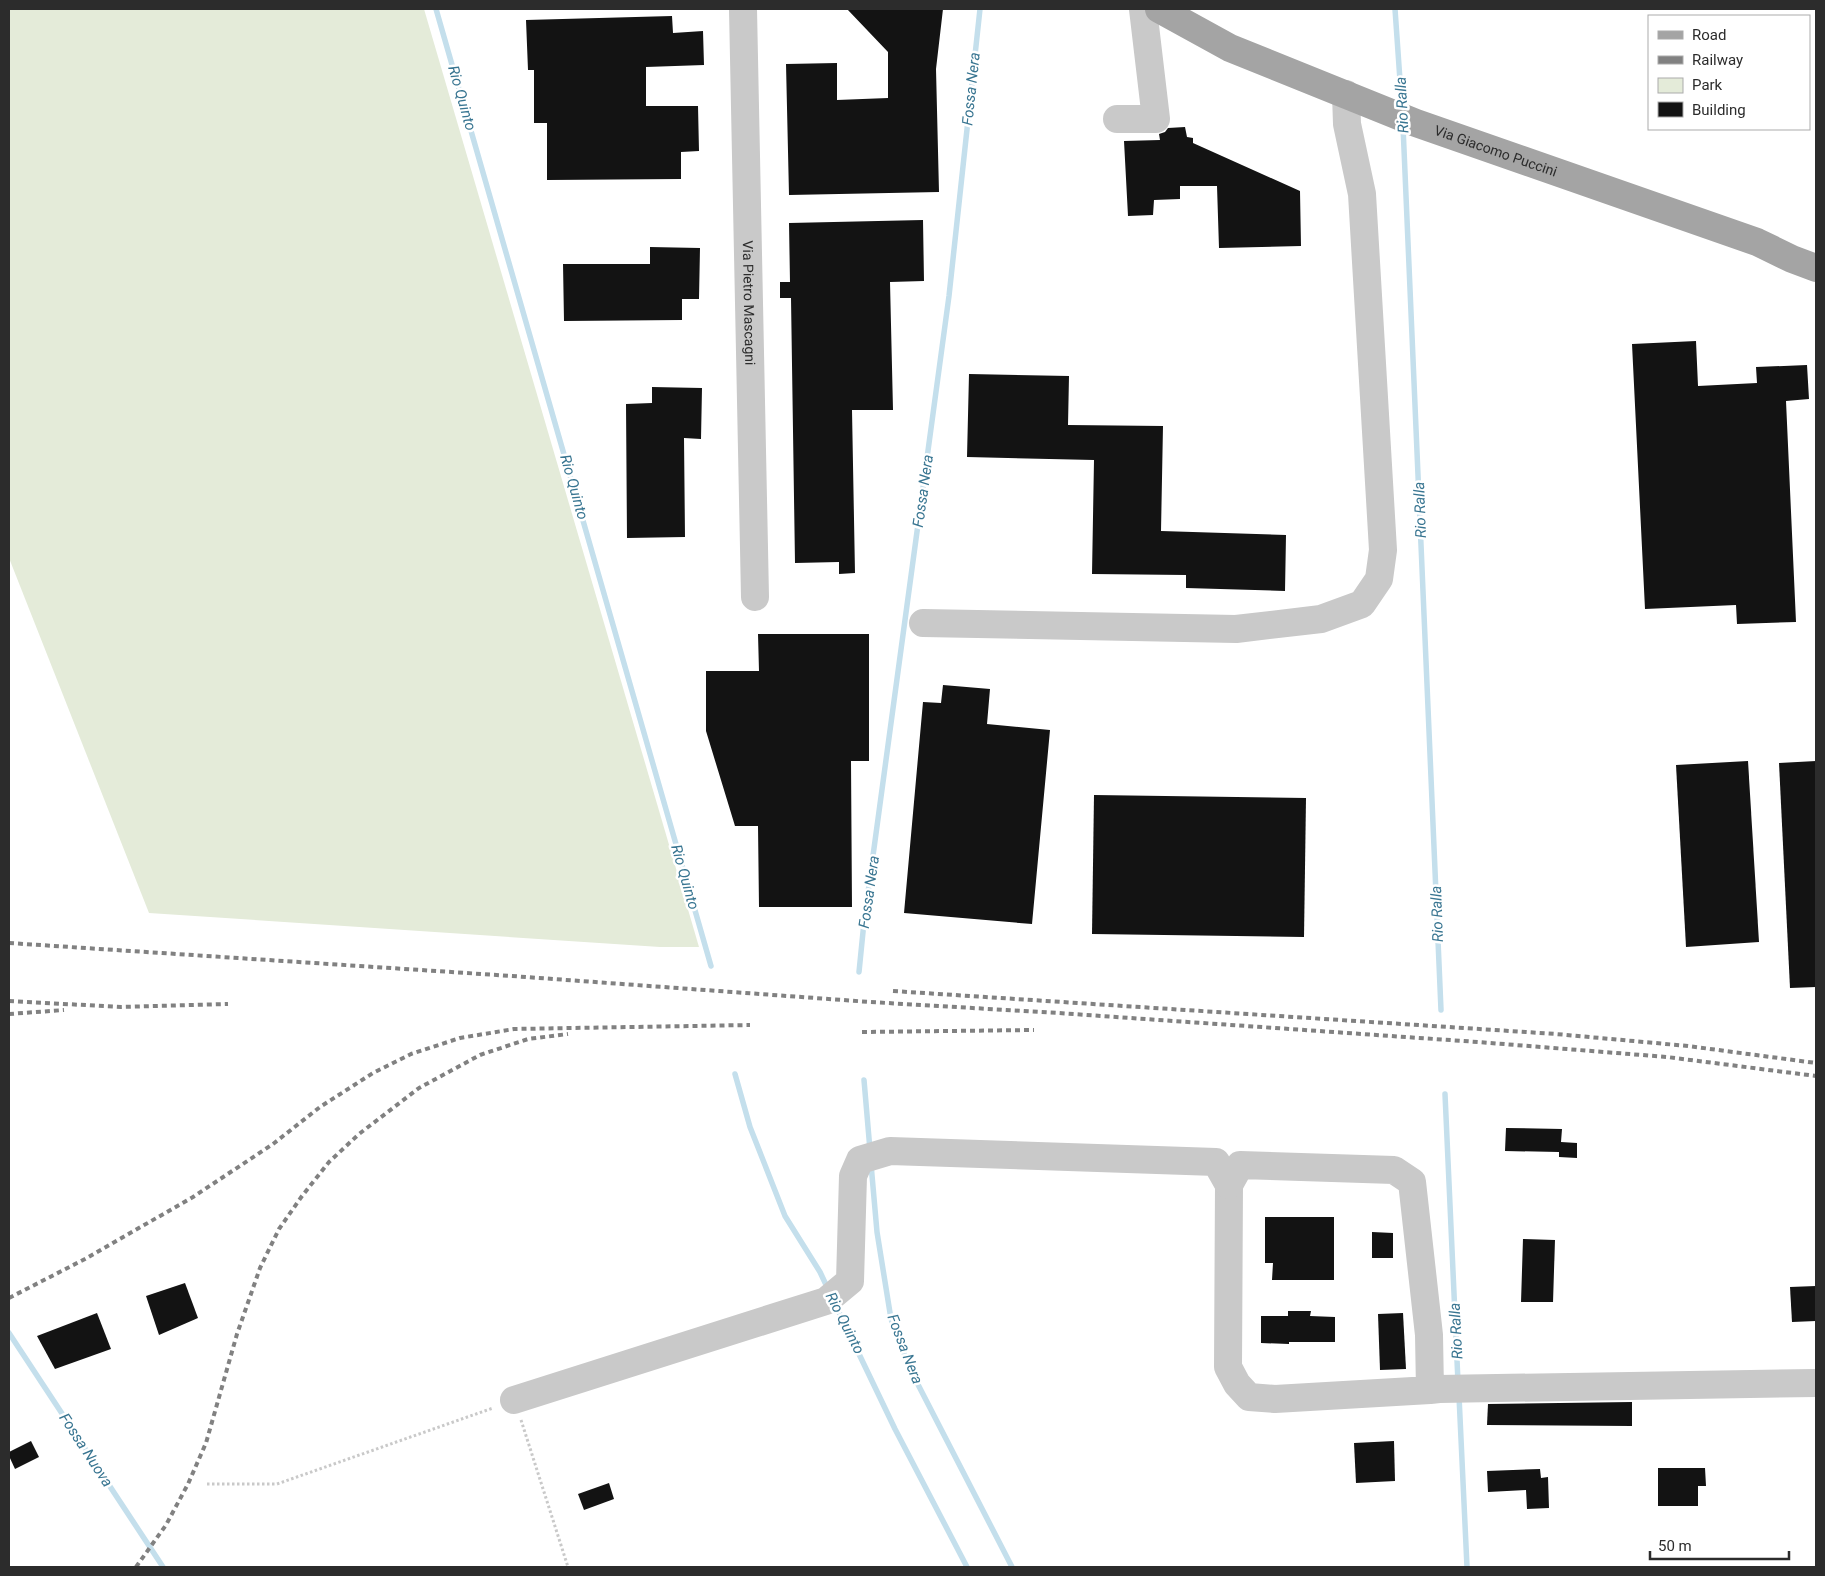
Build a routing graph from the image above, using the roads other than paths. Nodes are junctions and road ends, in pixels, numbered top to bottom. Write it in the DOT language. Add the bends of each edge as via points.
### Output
graph roads {
  1 [pos="743,9"];
  2 [pos="1143,9"];
  3 [pos="1159,9"];
  4 [pos="1346,94"];
  5 [pos="1117,119"];
  6 [pos="1757,242"];
  7 [pos="1816,257"];
  8 [pos="1816,268"];
  9 [pos="755,597"];
  10 [pos="923,623"];
  11 [pos="1230,1185"];
  12 [pos="1816,1383"];
  13 [pos="1435,1389"];
  14 [pos="514,1400"];
  1 -- 9 [label="street, Via Pietro Mascagni"];
  2 -- 5 [label="street" via="1156,119"];
  3 -- 4 [label="main road, Via Giacomo Puccini" via="1230,48"];
  4 -- 6 [label="main road, Via Giacomo Puccini" via="1416,123"];
  4 -- 10 [label="street" via="1347,124 1362,194 1383,550 1380,579 1362,604 1320,619 1236,629"];
  6 -- 7 [label="main road, Via Giacomo Puccini"];
  6 -- 8 [label="main road, Via Giacomo Puccini"];
  11 -- 13 [label="street" via="1228,1367 1248,1397 1275,1400"];
  11 -- 13 [label="street" via="1240,1165 1394,1170 1412,1182"];
  11 -- 14 [label="street" via="1216,1162 890,1151 870,1157 853,1176 850,1282 832,1296"];
  12 -- 13 [label="street"];
}
